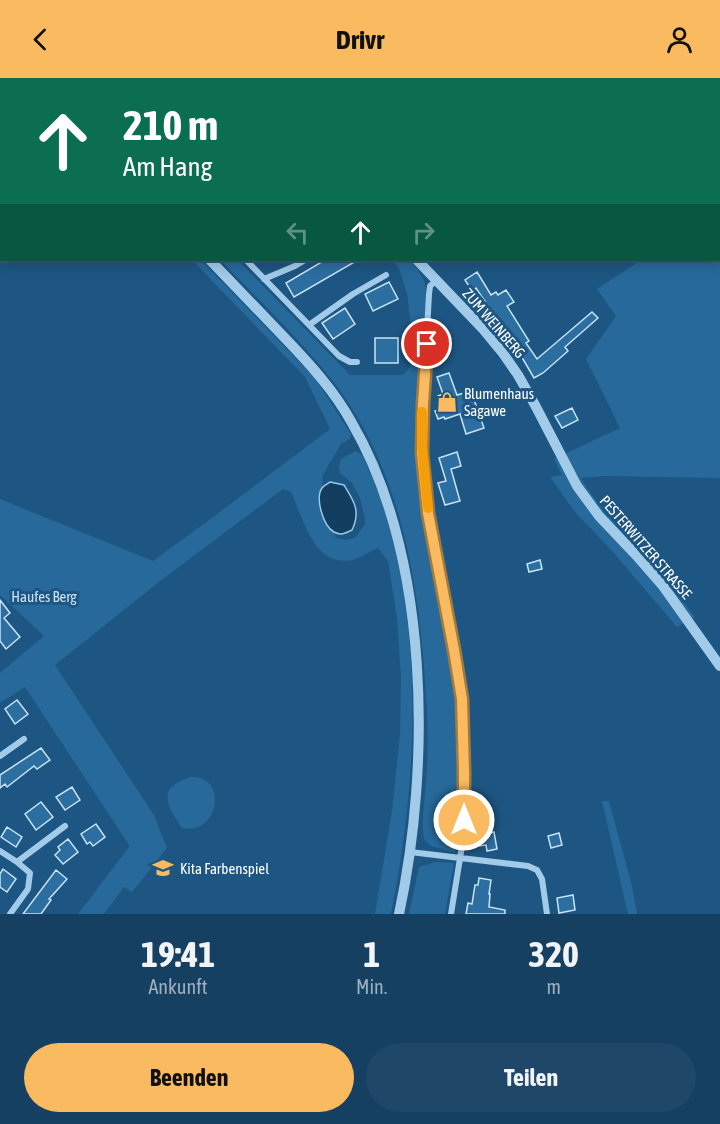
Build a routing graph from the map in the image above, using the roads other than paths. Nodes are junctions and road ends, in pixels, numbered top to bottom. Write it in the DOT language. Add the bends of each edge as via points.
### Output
graph roads {
  1 [pos="211,261"];
  2 [pos="247,261"];
  3 [pos="303,261"];
  4 [pos="418,261"];
  5 [pos="386,275"];
  6 [pos="264,279"];
  7 [pos="436,280"];
  8 [pos="309,325"];
  9 [pos="357,362"];
  10 [pos="571,476"];
  11 [pos="720,666"];
  12 [pos="24,739"];
  13 [pos="0,756"];
  14 [pos="65,826"];
  15 [pos="0,851"];
  16 [pos="410,852"];
  17 [pos="460,858"];
  18 [pos="16,861"];
  19 [pos="10,914"];
  20 [pos="399,914"];
  21 [pos="451,914"];
  22 [pos="546,914"];
  1 -- 16 [label="street" via="318,373 352,422 388,504 409,592 416,658 419,718"];
  2 -- 6 [label="street"];
  3 -- 6 [label="street"];
  4 -- 7 [label="street, ZUM WEINBERG"];
  5 -- 8 [label="street"];
  6 -- 8 [label="street"];
  7 -- 10 [label="street, ZUM WEINBERG" via="483,329 518,375"];
  7 -- 17 [label="street" via="429,294 422,446 428,513 462,699 464,820"];
  8 -- 9 [label="street" via="339,356 350,363"];
  10 -- 11 [label="street, PESTERWITZER STRASSE" via="599,516 663,586"];
  12 -- 13 [label="street"];
  14 -- 18 [label="street"];
  15 -- 18 [label="street"];
  16 -- 17 [label="street"];
  16 -- 20 [label="street"];
  17 -- 21 [label="street"];
  17 -- 22 [label="street" via="537,870 542,879"];
  18 -- 19 [label="street" via="30,873 28,889"];
}
